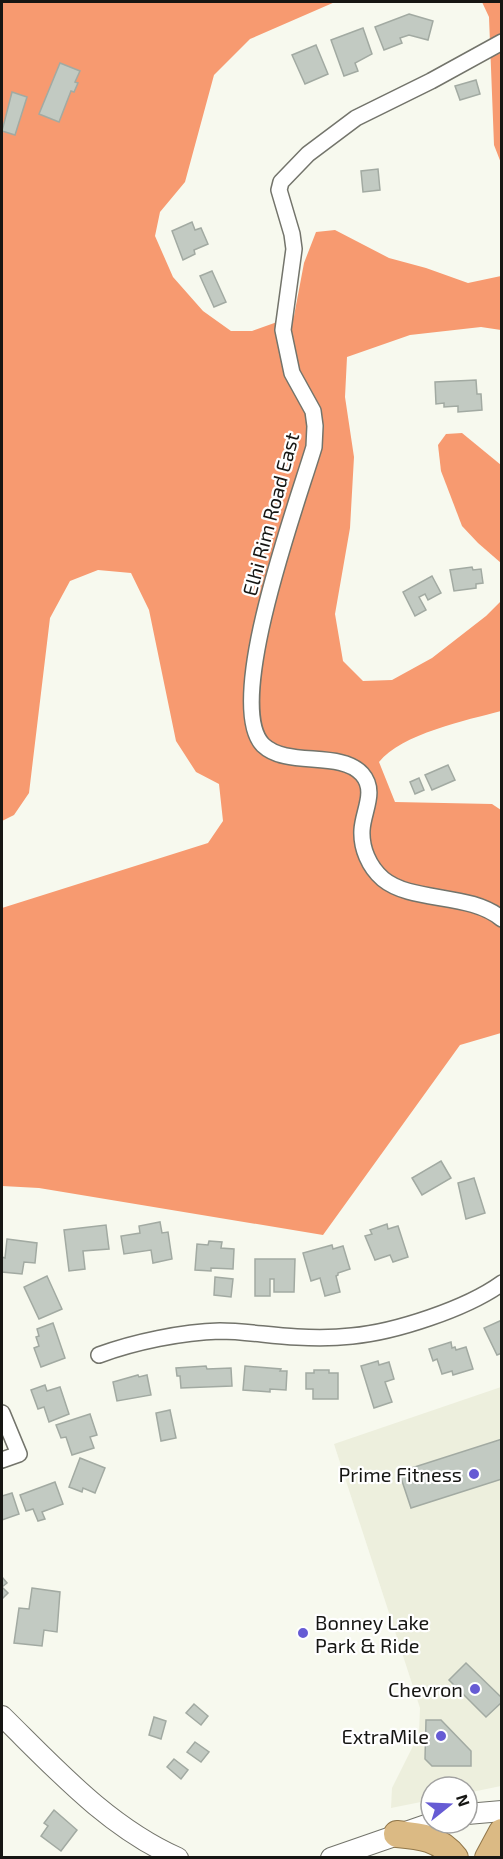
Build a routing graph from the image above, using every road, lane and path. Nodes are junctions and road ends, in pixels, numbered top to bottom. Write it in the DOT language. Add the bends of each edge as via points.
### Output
graph roads {
  1 [pos="501,42"];
  2 [pos="501,919"];
  3 [pos="501,1283"];
  4 [pos="99,1355"];
  5 [pos="2,1413"];
  6 [pos="2,1460"];
  7 [pos="2,1716"];
  8 [pos="501,1811"];
  9 [pos="479,1813"];
  10 [pos="419,1827"];
  11 [pos="501,1833"];
  12 [pos="397,1834"];
  13 [pos="178,1857"];
  14 [pos="331,1857"];
  15 [pos="455,1857"];
  16 [pos="488,1857"];
  1 -- 2 [label="street, Elhi Rim Road East" via="356,118 308,154 281,182 279,190 294,249 283,330 292,373 311,404 314,447 267,606 254,663 251,706 257,736 270,750 344,764 362,774 369,794 362,830 364,848 371,866 384,880 405,890 485,908"];
  3 -- 4 [label="street" via="430,1317 361,1335 299,1337 200,1332"];
  5 -- 6 [label="street" via="19,1454"];
  7 -- 13 [label="street" via="106,1814 153,1846"];
  8 -- 9 [label="street"];
  10 -- 12 [label="street"];
  11 -- 16 [label="highway"];
  12 -- 14 [label="street"];
  12 -- 15 [label="highway" via="435,1841"];
}
